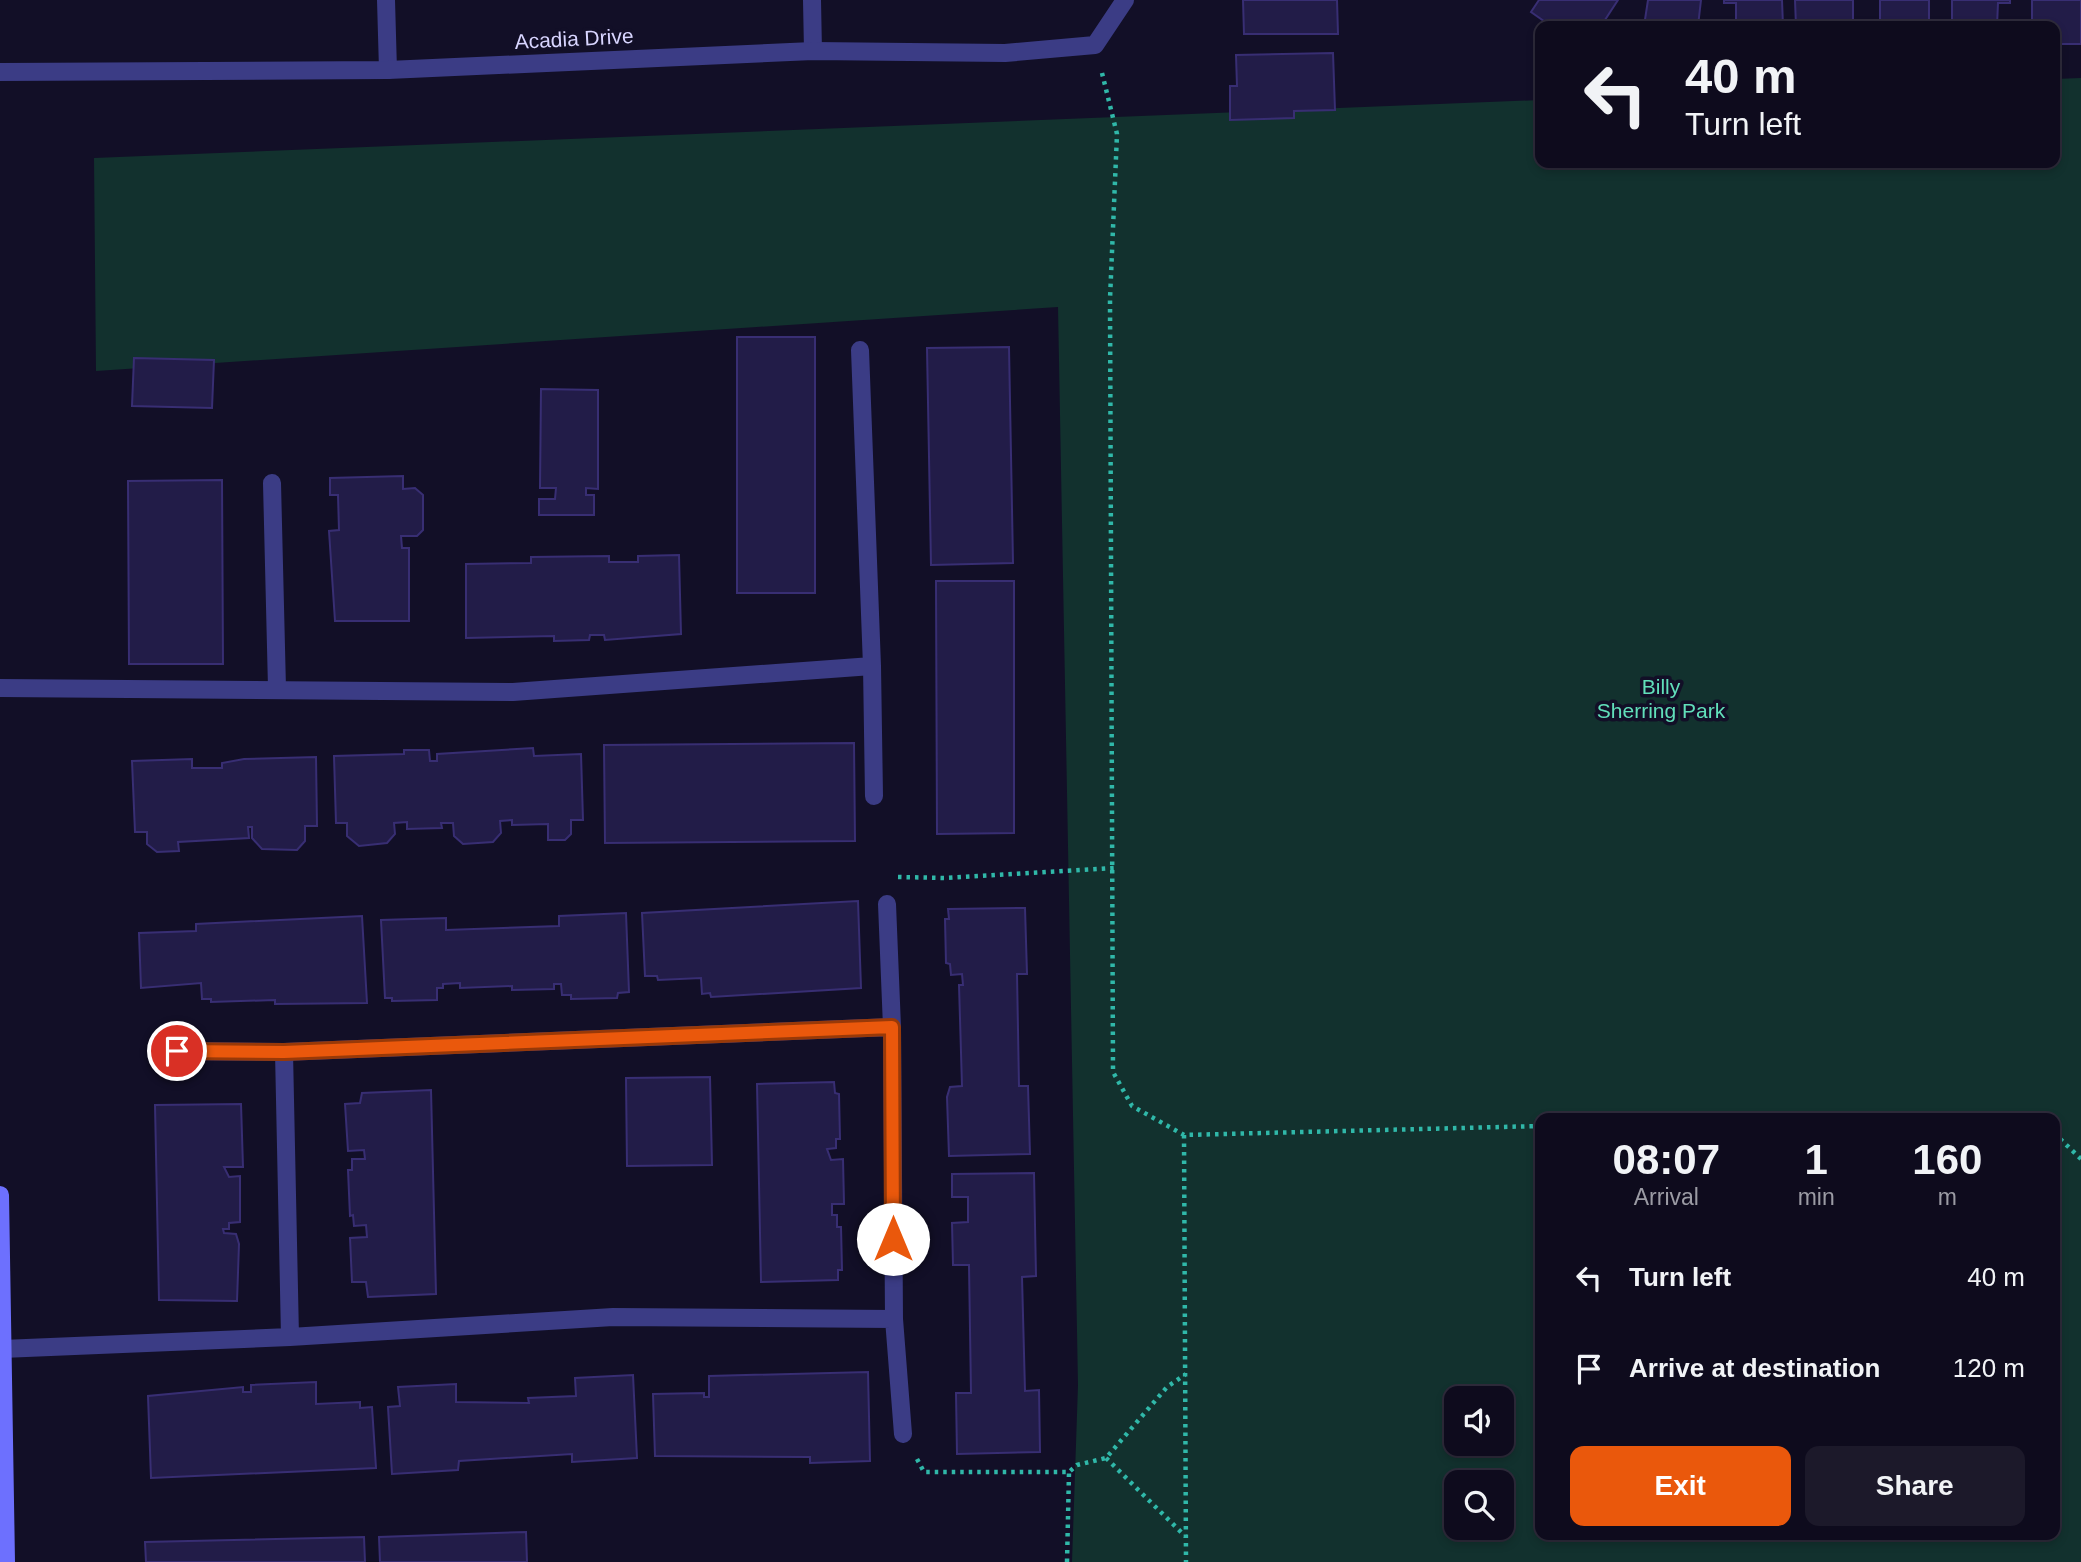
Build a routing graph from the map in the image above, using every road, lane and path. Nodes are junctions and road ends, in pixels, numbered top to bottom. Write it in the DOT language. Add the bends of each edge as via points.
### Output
graph roads {
  1 [pos="386,0"];
  2 [pos="812,0"];
  3 [pos="1125,0"];
  4 [pos="1095,45"];
  5 [pos="813,51"];
  6 [pos="388,70"];
  7 [pos="0,72"];
  8 [pos="860,350"];
  9 [pos="272,483"];
  10 [pos="872,666"];
  11 [pos="0,688"];
  12 [pos="277,688"];
  13 [pos="874,796"];
  14 [pos="1114,868"];
  15 [pos="887,904"];
  16 [pos="892,1027"];
  17 [pos="177,1051"];
  18 [pos="284,1052"];
  19 [pos="1535,1126"];
  20 [pos="1184,1135"];
  21 [pos="2060,1139"];
  22 [pos="2081,1159"];
  23 [pos="0,1195"];
  24 [pos="1,1310"];
  25 [pos="894,1318"];
  26 [pos="290,1337"];
  27 [pos="2,1349"];
  28 [pos="1186,1373"];
  29 [pos="903,1434"];
  30 [pos="1105,1458"];
  31 [pos="1069,1472"];
  32 [pos="1185,1536"];
  33 [pos="6,1562"];
  34 [pos="1066,1562"];
  35 [pos="1186,1562"];
  1 -- 6 [label="street"];
  2 -- 5 [label="street"];
  3 -- 4 [label="street"];
  4 -- 5 [label="street, Acadia Drive" via="1005,52"];
  4 -- 14 [label="path" via="1117,134 1110,299"];
  5 -- 6 [label="street, Acadia Drive"];
  6 -- 7 [label="street, Acadia Drive"];
  8 -- 10 [label="street"];
  9 -- 12 [label="street"];
  10 -- 12 [label="street" via="513,692"];
  10 -- 13 [label="street"];
  11 -- 12 [label="street"];
  14 -- 15 [label="path" via="892,877"];
  14 -- 20 [label="path" via="1113,1072 1132,1106"];
  15 -- 16 [label="street"];
  16 -- 18 [label="street"];
  16 -- 25 [label="street"];
  17 -- 18 [label="street"];
  18 -- 26 [label="street"];
  19 -- 20 [label="path"];
  20 -- 28 [label="path"];
  21 -- 22 [label="path"];
  23 -- 24 [label="main road"];
  24 -- 27 [label="main road"];
  25 -- 26 [label="street" via="613,1317"];
  25 -- 29 [label="street"];
  26 -- 27 [label="street"];
  27 -- 33 [label="main road"];
  28 -- 30 [label="path" via="1167,1387"];
  28 -- 32 [label="path"];
  29 -- 31 [label="path" via="924,1472"];
  30 -- 31 [label="path" via="1077,1465"];
  30 -- 32 [label="path"];
  31 -- 34 [label="path"];
  32 -- 35 [label="path"];
}
